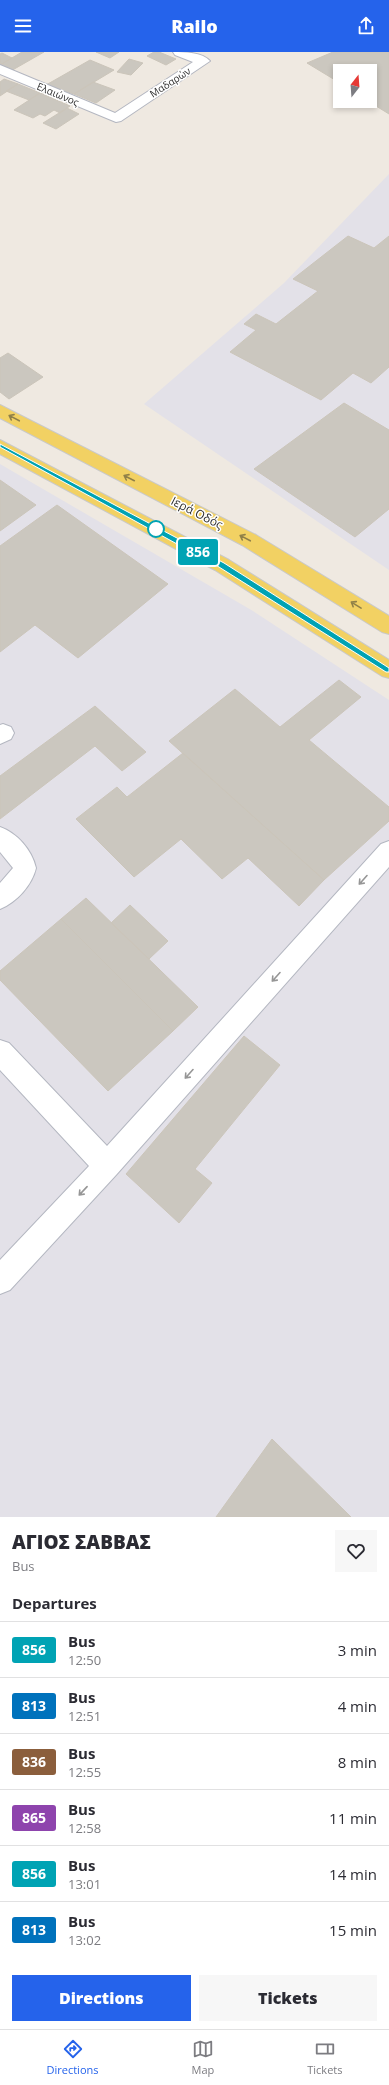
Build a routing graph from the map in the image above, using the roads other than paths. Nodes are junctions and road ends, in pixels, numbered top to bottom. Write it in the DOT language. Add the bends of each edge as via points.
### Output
graph roads {
  1 [pos="180,52"];
  2 [pos="0,70"];
  3 [pos="116,118"];
  4 [pos="0,410"];
  5 [pos="0,446"];
  6 [pos="389,626"];
  7 [pos="389,670"];
  8 [pos="0,837"];
  9 [pos="389,851"];
  10 [pos="0,898"];
  11 [pos="0,1052"];
  12 [pos="107,1166"];
  13 [pos="0,1280"];
  1 -- 3 [label="street, Μαδαρών" via="203,61"];
  2 -- 3 [label="street, Ελαιώνος"];
  6 -- 4 [label="main road, Ιερά Οδός, one-way" via="249,540"];
  5 -- 7 [label="main road" via="222,565"];
  8 -- 10 [label="street" via="20,855 25,868 24,875 19,881"];
  9 -- 12 [label="street, one-way"];
  11 -- 12 [label="street"];
  12 -- 13 [label="street, one-way"];
}
